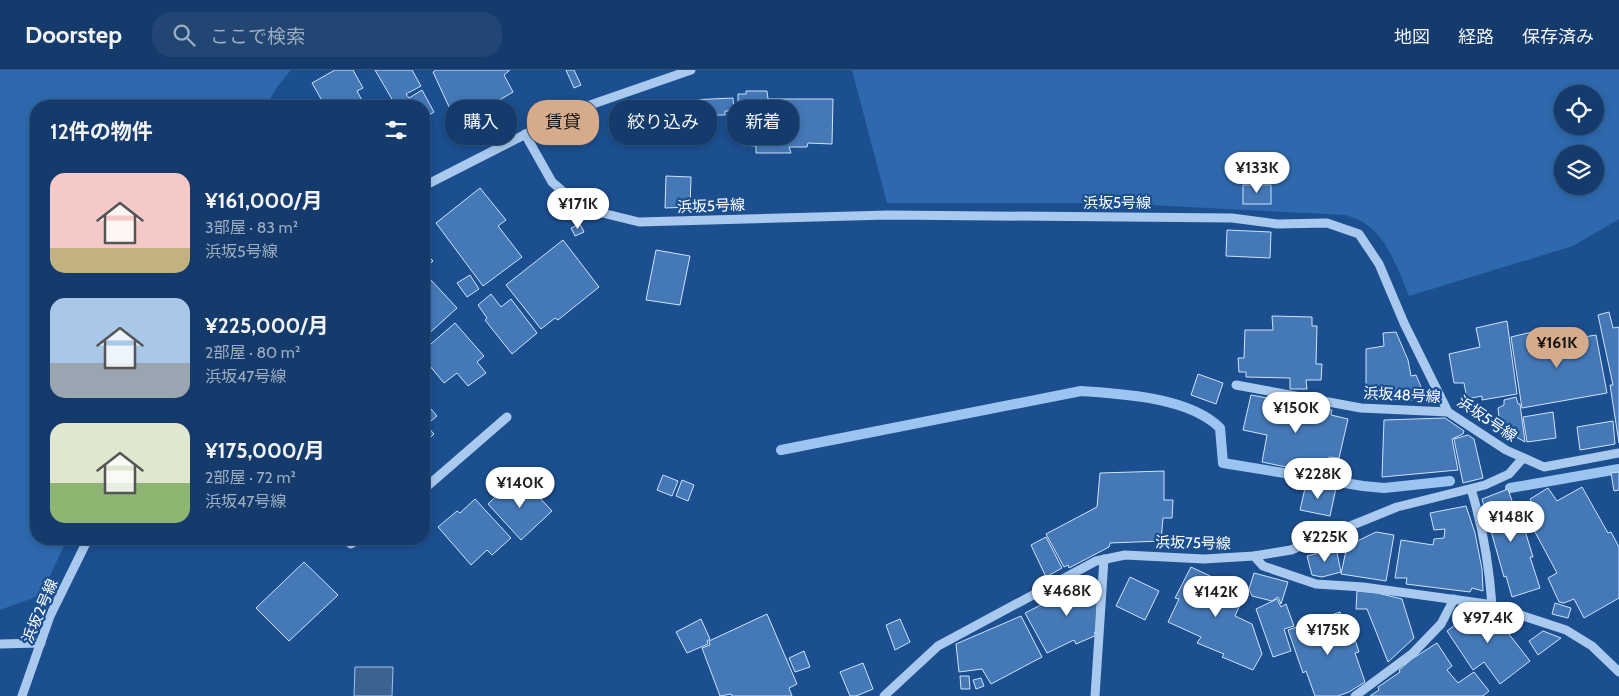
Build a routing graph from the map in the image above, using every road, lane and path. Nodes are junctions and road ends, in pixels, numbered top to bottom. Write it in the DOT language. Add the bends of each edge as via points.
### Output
graph roads {
  1 [pos="691,70"];
  2 [pos="525,134"];
  3 [pos="430,183"];
  4 [pos="1236,385"];
  5 [pos="1448,412"];
  6 [pos="507,417"];
  7 [pos="1619,453"];
  8 [pos="1523,458"];
  9 [pos="430,484"];
  10 [pos="1471,489"];
  11 [pos="85,545"];
  12 [pos="1254,556"];
  13 [pos="1104,560"];
  14 [pos="1454,599"];
  15 [pos="1492,605"];
  16 [pos="41,643"];
  17 [pos="0,644"];
  18 [pos="1619,672"];
  19 [pos="22,696"];
  20 [pos="884,696"];
  21 [pos="1095,696"];
  22 [pos="1356,696"];
  1 -- 2 [label="street" via="567,113"];
  2 -- 3 [label="street"];
  2 -- 5 [label="street, 浜坂5号線" via="552,182 582,208 639,222 888,215 1232,218 1277,224 1327,223 1359,234 1379,264"];
  4 -- 5 [label="street, 浜坂48号線" via="1361,408"];
  5 -- 8 [label="street, 浜坂5号線"];
  6 -- 9 [label="street"];
  7 -- 8 [label="street, 浜坂5号線" via="1544,467"];
  8 -- 10 [label="street, 浜坂75号線" via="1509,474"];
  10 -- 12 [label="street, 浜坂75号線" via="1397,507 1291,550"];
  10 -- 15 [label="street" via="1489,563"];
  11 -- 16 [label="street, 浜坂2号線" via="50,616"];
  12 -- 13 [label="street, 浜坂75号線" via="1204,559 1124,555"];
  12 -- 14 [label="street" via="1263,566 1316,584"];
  13 -- 20 [label="street, 浜坂75号線" via="1096,561 938,646"];
  13 -- 21 [label="street"];
  14 -- 15 [label="street"];
  14 -- 22 [label="street" via="1441,624 1413,653"];
  15 -- 18 [label="street" via="1566,630 1592,646"];
  16 -- 17 [label="street"];
  16 -- 19 [label="street, 浜坂2号線"];
}
